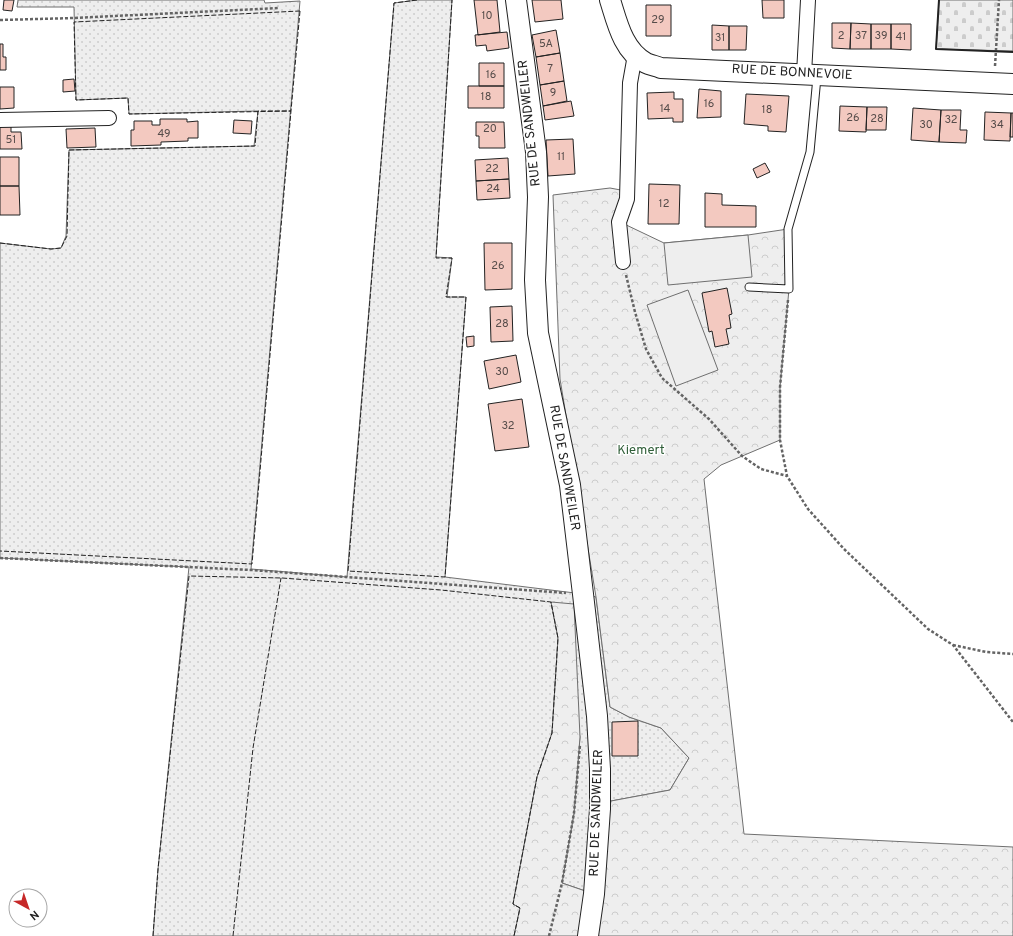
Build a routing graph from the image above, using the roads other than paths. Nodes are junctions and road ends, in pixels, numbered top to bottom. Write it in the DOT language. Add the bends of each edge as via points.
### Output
graph roads {
  1 [pos="516,0"];
  2 [pos="610,0"];
  3 [pos="808,0"];
  4 [pos="635,55"];
  5 [pos="811,74"];
  6 [pos="1013,84"];
  7 [pos="109,118"];
  8 [pos="0,120"];
  9 [pos="623,262"];
  10 [pos="749,287"];
  11 [pos="588,936"];
  1 -- 11 [label="main road, RUE DE SANDWEILER" via="536,152 538,197 535,280 538,333 570,485 597,716 600,809 594,894"];
  2 -- 4 [label="main road, RUE DE BONNEVOIE" via="621,33"];
  3 -- 5 [label="street"];
  4 -- 5 [label="main road, RUE DE BONNEVOIE" via="661,68"];
  4 -- 9 [label="street" via="630,82 628,199 619,222"];
  5 -- 6 [label="main road, RUE DE BONNEVOIE"];
  5 -- 10 [label="lane" via="810,152 788,229 789,289"];
  7 -- 8 [label="street"];
}
